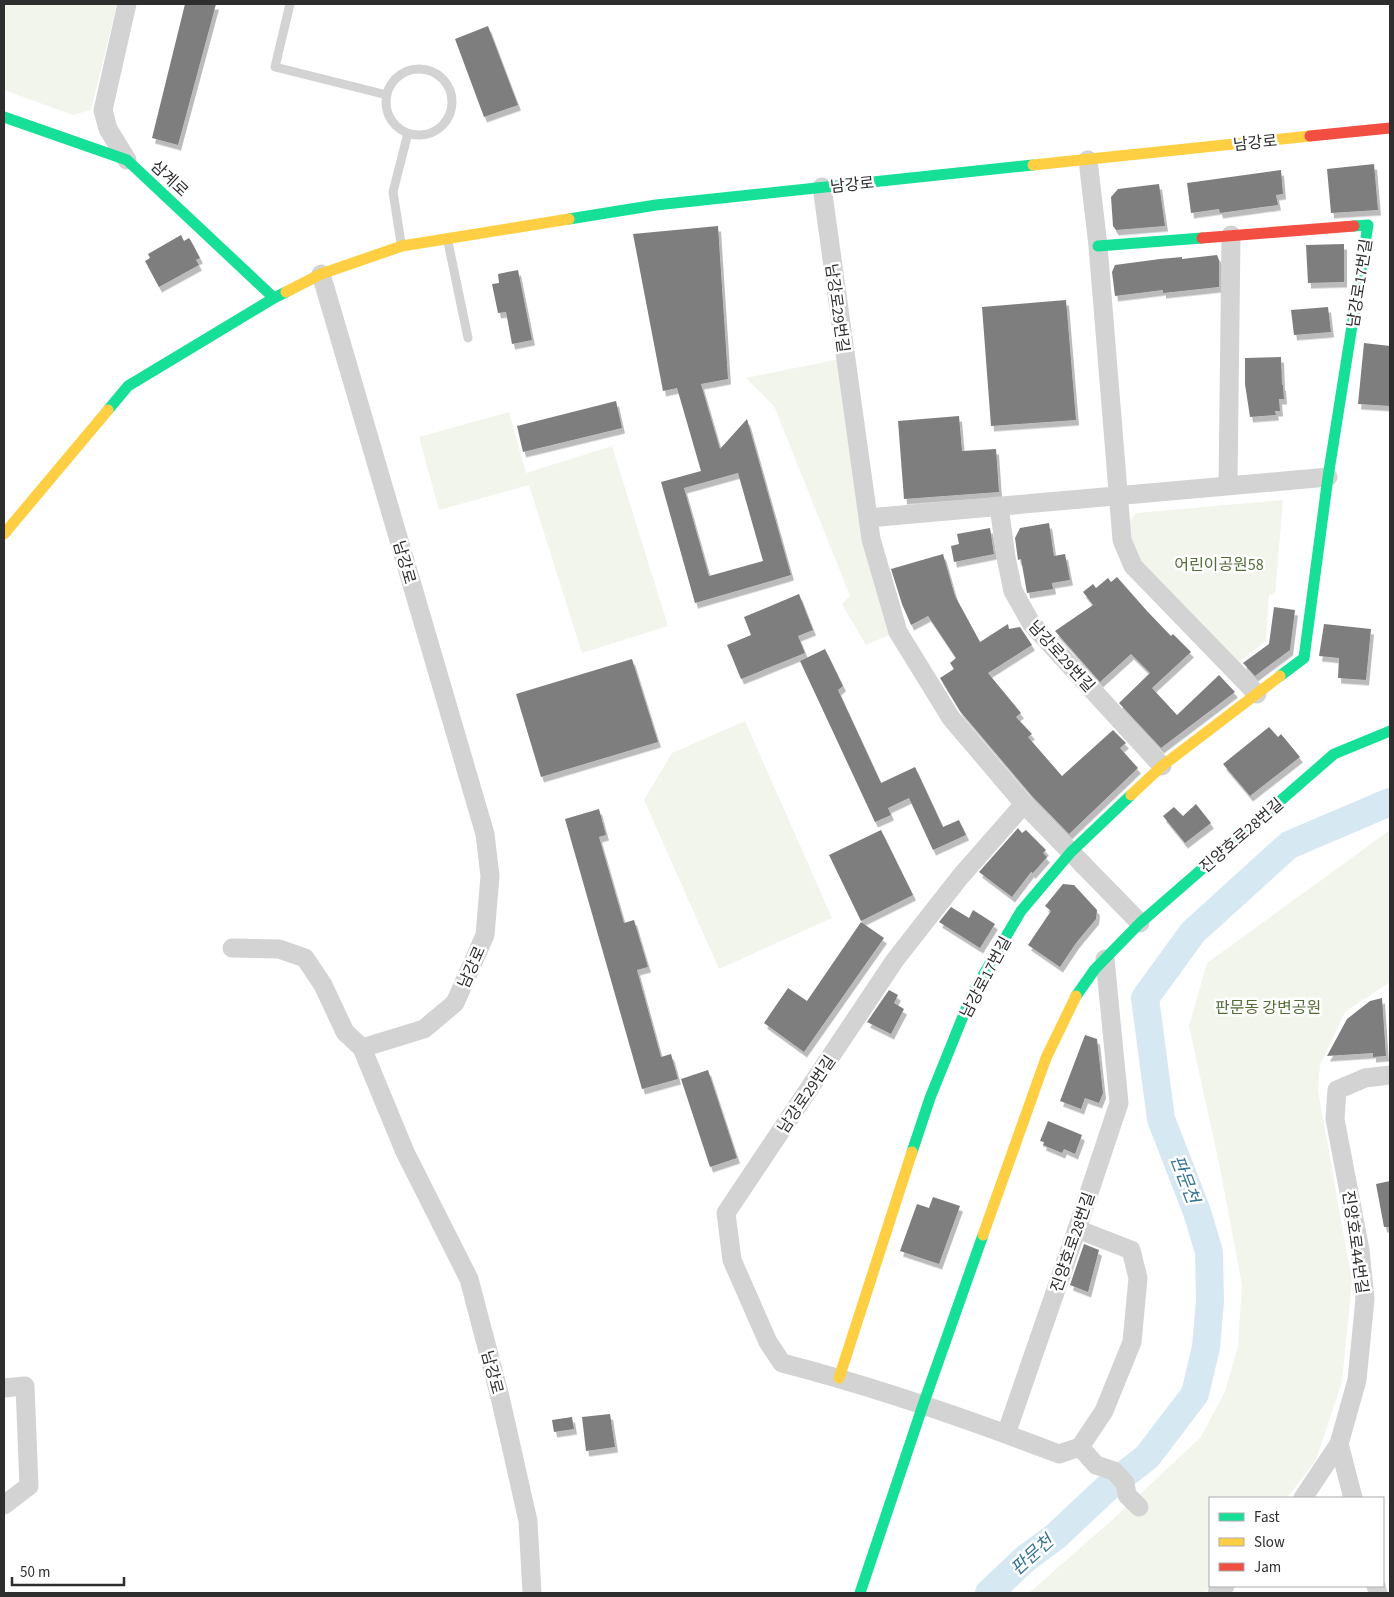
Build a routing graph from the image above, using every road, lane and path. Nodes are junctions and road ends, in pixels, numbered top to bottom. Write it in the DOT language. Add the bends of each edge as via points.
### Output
graph roads {
  1 [pos="127,4"];
  2 [pos="290,4"];
  3 [pos="387,95"];
  4 [pos="4,117"];
  5 [pos="1390,128"];
  6 [pos="408,133"];
  7 [pos="127,160"];
  8 [pos="1088,160"];
  9 [pos="822,187"];
  10 [pos="1231,235"];
  11 [pos="447,239"];
  12 [pos="402,246"];
  13 [pos="1098,246"];
  14 [pos="320,274"];
  15 [pos="274,298"];
  16 [pos="468,338"];
  17 [pos="1328,477"];
  18 [pos="1228,486"];
  19 [pos="1118,495"];
  20 [pos="999,506"];
  21 [pos="868,518"];
  22 [pos="4,534"];
  23 [pos="1257,694"];
  24 [pos="1390,731"];
  25 [pos="1162,766"];
  26 [pos="1024,804"];
  27 [pos="1071,852"];
  28 [pos="1140,924"];
  29 [pos="232,948"];
  30 [pos="1105,959"];
  31 [pos="362,1048"];
  32 [pos="1390,1075"];
  33 [pos="1077,1228"];
  34 [pos="839,1378"];
  35 [pos="4,1388"];
  36 [pos="923,1405"];
  37 [pos="1006,1434"];
  38 [pos="1339,1444"];
  39 [pos="1080,1447"];
  40 [pos="1304,1497"];
  41 [pos="1353,1497"];
  42 [pos="4,1505"];
  43 [pos="1139,1507"];
  44 [pos="532,1593"];
  45 [pos="860,1593"];
  1 -- 7 [label="street" via="103,110 108,129"];
  2 -- 3 [label="lane" via="275,67"];
  3 -- 6 [label="lane" via="389,117"];
  3 -- 6 [label="lane" via="398,76 420,68 441,76 448,85 452,107 443,126 424,135"];
  4 -- 7 [label="street, 삼계로"];
  5 -- 8 [label="street, 남강로"];
  6 -- 12 [label="lane" via="393,192"];
  7 -- 15 [label="street, 삼계로"];
  8 -- 9 [label="street, 남강로"];
  8 -- 13 [label="street"];
  9 -- 11 [label="street, 남강로" via="656,204"];
  9 -- 21 [label="street, 남강로29번길"];
  10 -- 13 [label="street, 남강로17번길"];
  10 -- 17 [label="street, 남강로17번길" via="1368,225"];
  10 -- 18 [label="street"];
  11 -- 12 [label="street, 남강로"];
  11 -- 16 [label="lane"];
  12 -- 14 [label="street, 남강로"];
  13 -- 19 [label="street"];
  14 -- 15 [label="street, 남강로"];
  14 -- 31 [label="street, 남강로" via="485,834 490,876 486,935 455,1003 424,1029"];
  15 -- 22 [label="street" via="128,386"];
  17 -- 18 [label="street"];
  17 -- 23 [label="street, 남강로17번길" via="1304,658"];
  18 -- 19 [label="street"];
  19 -- 20 [label="street"];
  19 -- 23 [label="street" via="1122,540 1133,566"];
  20 -- 21 [label="street"];
  20 -- 25 [label="street, 남강로29번길" via="1013,591 1030,623"];
  21 -- 26 [label="street, 남강로29번길" via="898,632 951,718"];
  23 -- 25 [label="street, 남강로17번길"];
  24 -- 28 [label="street, 진양호로28번길" via="1334,754"];
  25 -- 27 [label="street, 남강로17번길"];
  26 -- 27 [label="street, 남강로29번길"];
  26 -- 34 [label="street, 남강로29번길" via="960,877 895,960 726,1213 732,1260 768,1342 782,1363"];
  27 -- 28 [label="street, 남강로29번길"];
  27 -- 34 [label="street, 남강로17번길" via="1021,911 972,994 930,1098"];
  28 -- 30 [label="street, 진양호로28번길"];
  29 -- 31 [label="street" via="279,949 305,958 323,985 345,1032"];
  30 -- 33 [label="street, 진양호로28번길" via="1119,1103"];
  30 -- 36 [label="street, 진양호로28번길" via="1072,1002 1046,1058"];
  31 -- 44 [label="street, 남강로" via="405,1152 469,1280 528,1520"];
  32 -- 38 [label="street, 진양호로44번길" via="1365,1078 1337,1090 1335,1119 1360,1250 1365,1299 1357,1380"];
  33 -- 37 [label="street, 진양호로28번길"];
  33 -- 39 [label="street" via="1131,1250 1138,1278 1132,1342 1104,1411"];
  34 -- 36 [label="street, 남강로29번길"];
  35 -- 42 [label="street" via="25,1386 29,1486"];
  36 -- 37 [label="street"];
  36 -- 45 [label="street, 진양호로28번길"];
  37 -- 39 [label="street" via="1059,1454"];
  38 -- 40 [label="street, 진양호로44번길"];
  38 -- 41 [label="street"];
  39 -- 43 [label="street" via="1096,1465 1114,1471 1125,1484 1127,1495"];
}
